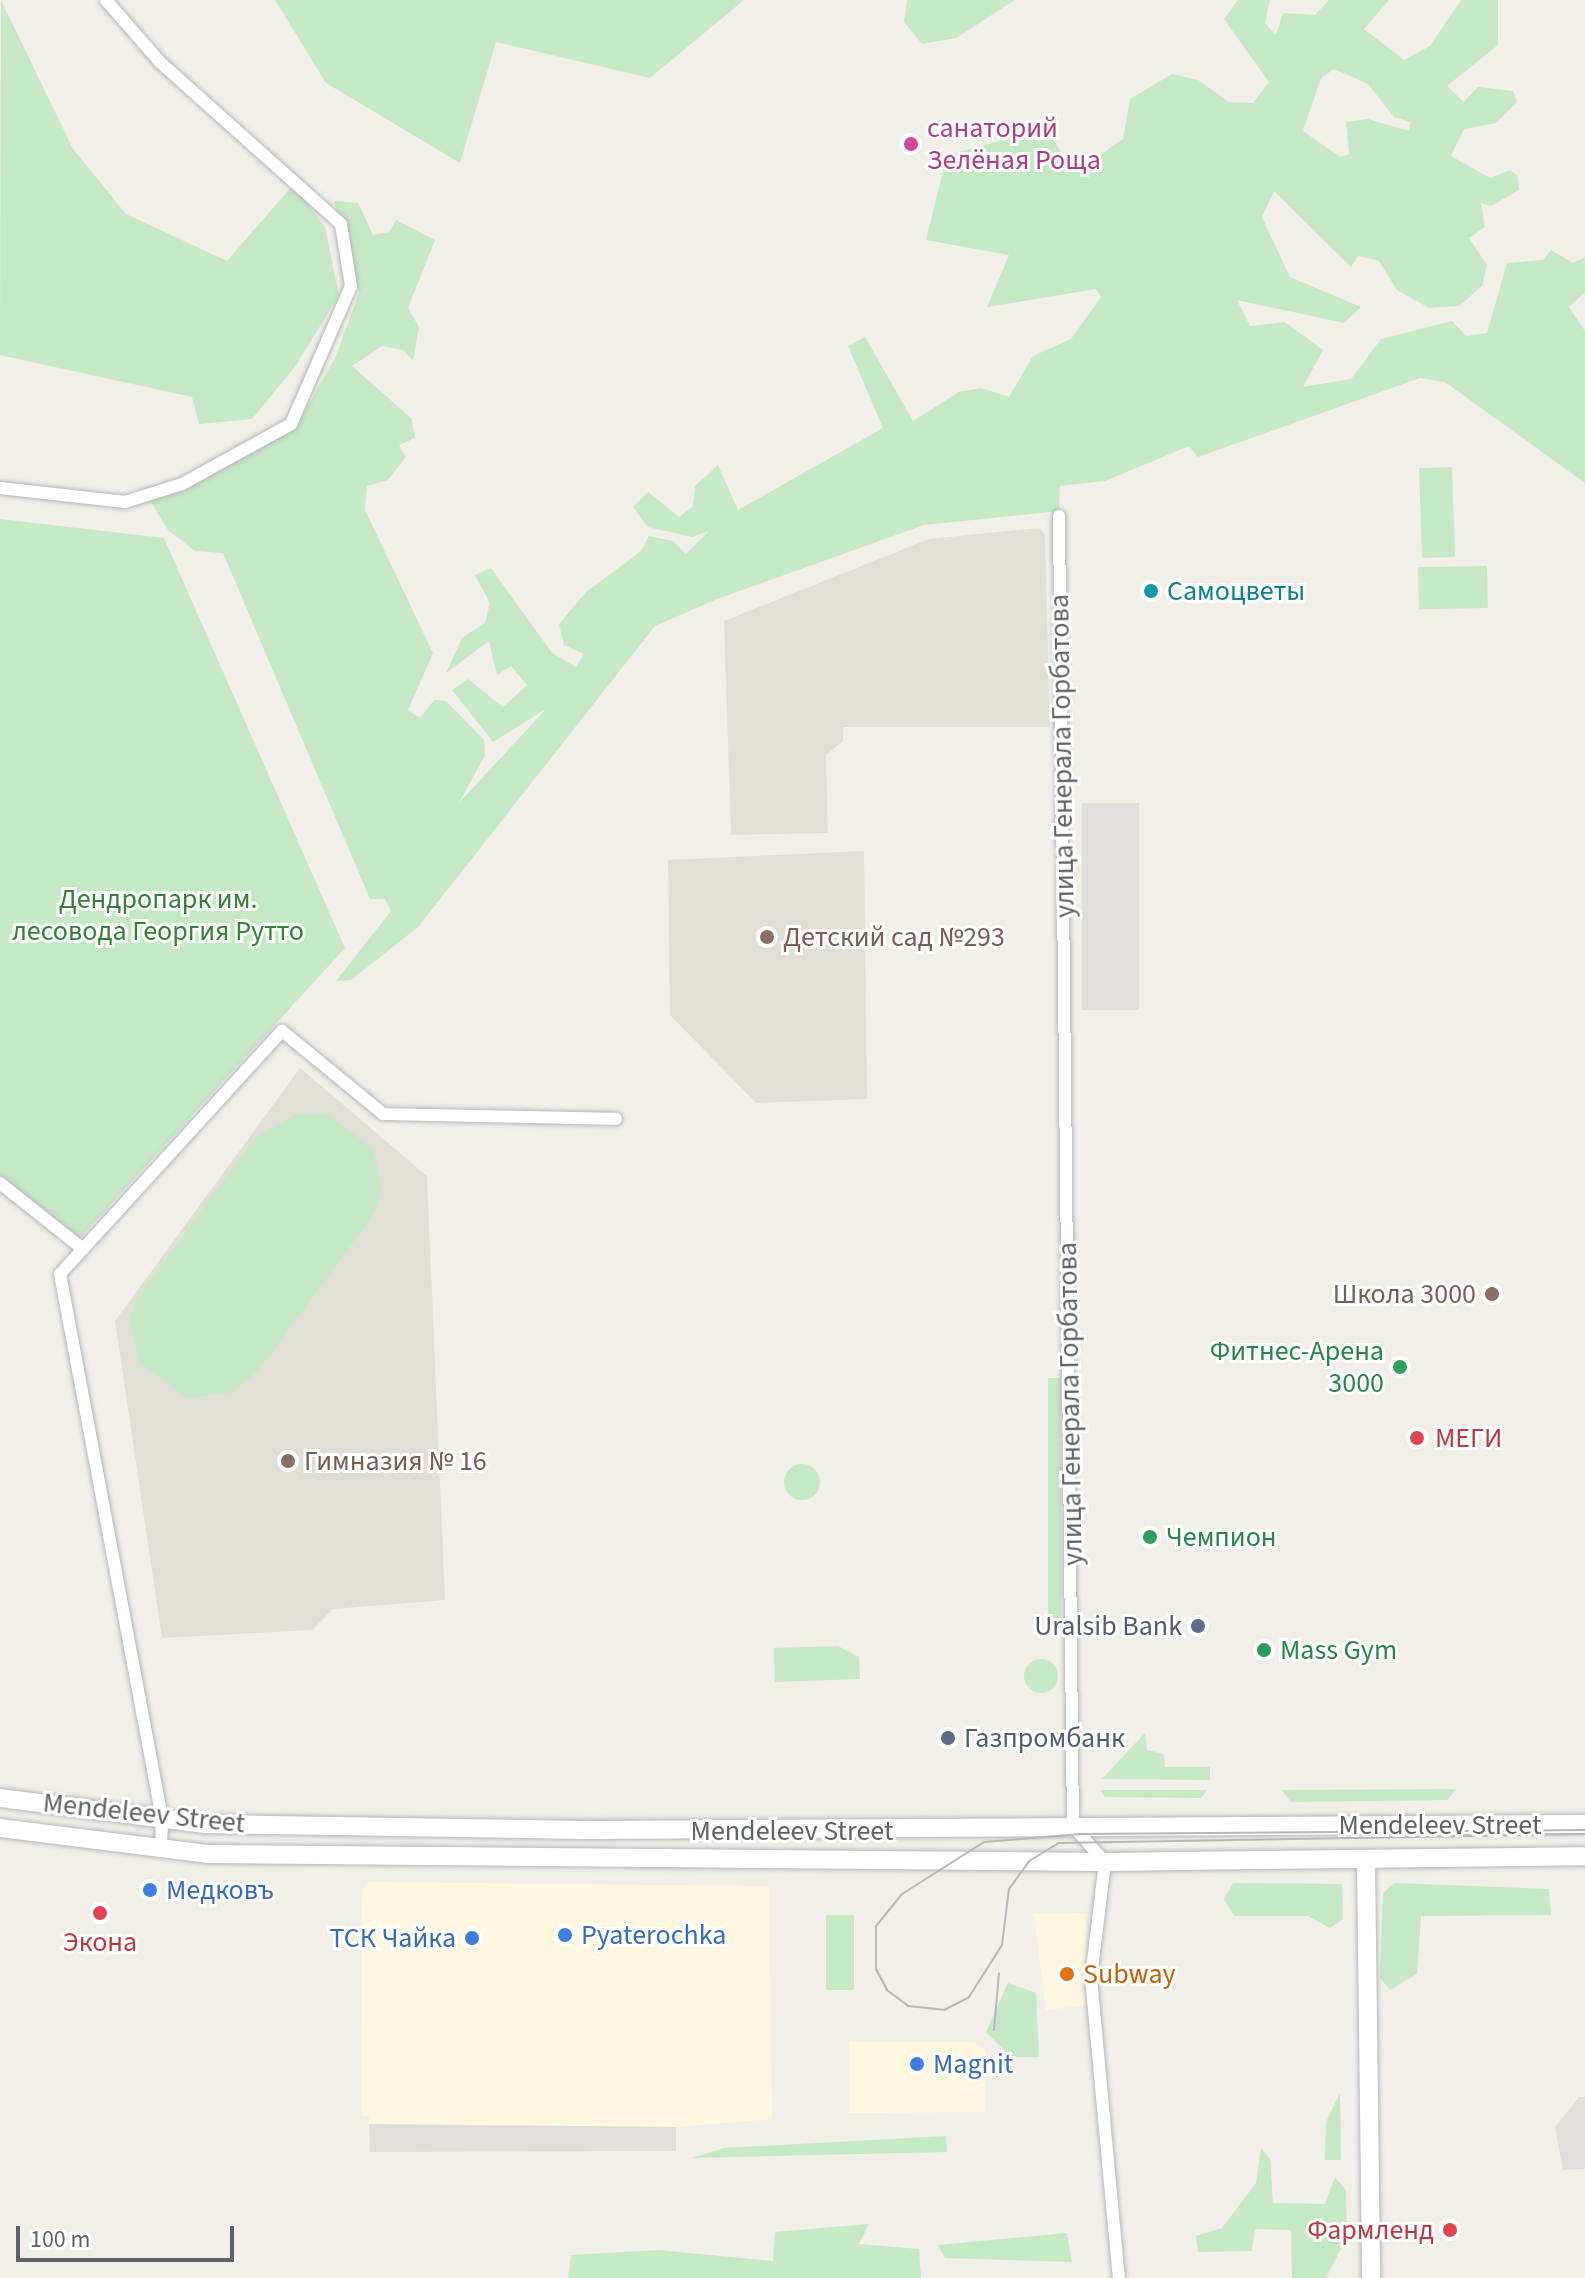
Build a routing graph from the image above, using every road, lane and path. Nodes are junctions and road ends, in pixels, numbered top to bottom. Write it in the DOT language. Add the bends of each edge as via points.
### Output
graph roads {
  1 [pos="106,0"];
  2 [pos="0,488"];
  3 [pos="1059,516"];
  4 [pos="616,1119"];
  5 [pos="0,1183"];
  6 [pos="83,1249"];
  7 [pos="0,1798"];
  8 [pos="162,1818"];
  9 [pos="1585,1824"];
  10 [pos="1073,1826"];
  11 [pos="0,1828"];
  12 [pos="161,1848"];
  13 [pos="1585,1856"];
  14 [pos="1366,1860"];
  15 [pos="1105,1862"];
  16 [pos="1119,2278"];
  17 [pos="1371,2278"];
  1 -- 2 [label="street" via="160,62 341,224 351,286 291,424 182,484 125,502"];
  3 -- 10 [label="street, улица Генерала Горбатова"];
  4 -- 6 [label="street" via="383,1114 282,1031"];
  5 -- 6 [label="street"];
  6 -- 8 [label="street" via="60,1274"];
  7 -- 8 [label="main road, Mendeleev Street"];
  8 -- 10 [label="main road, Mendeleev Street" via="588,1830"];
  8 -- 12 [label="street"];
  9 -- 10 [label="main road, Mendeleev Street"];
  10 -- 15 [label="street"];
  11 -- 12 [label="main road, Mendeleev Street"];
  12 -- 15 [label="main road, Mendeleev Street"];
  13 -- 14 [label="main road, Mendeleev Street"];
  14 -- 15 [label="main road, Mendeleev Street"];
  14 -- 17 [label="main road"];
  15 -- 16 [label="street" via="1092,1992"];
}
